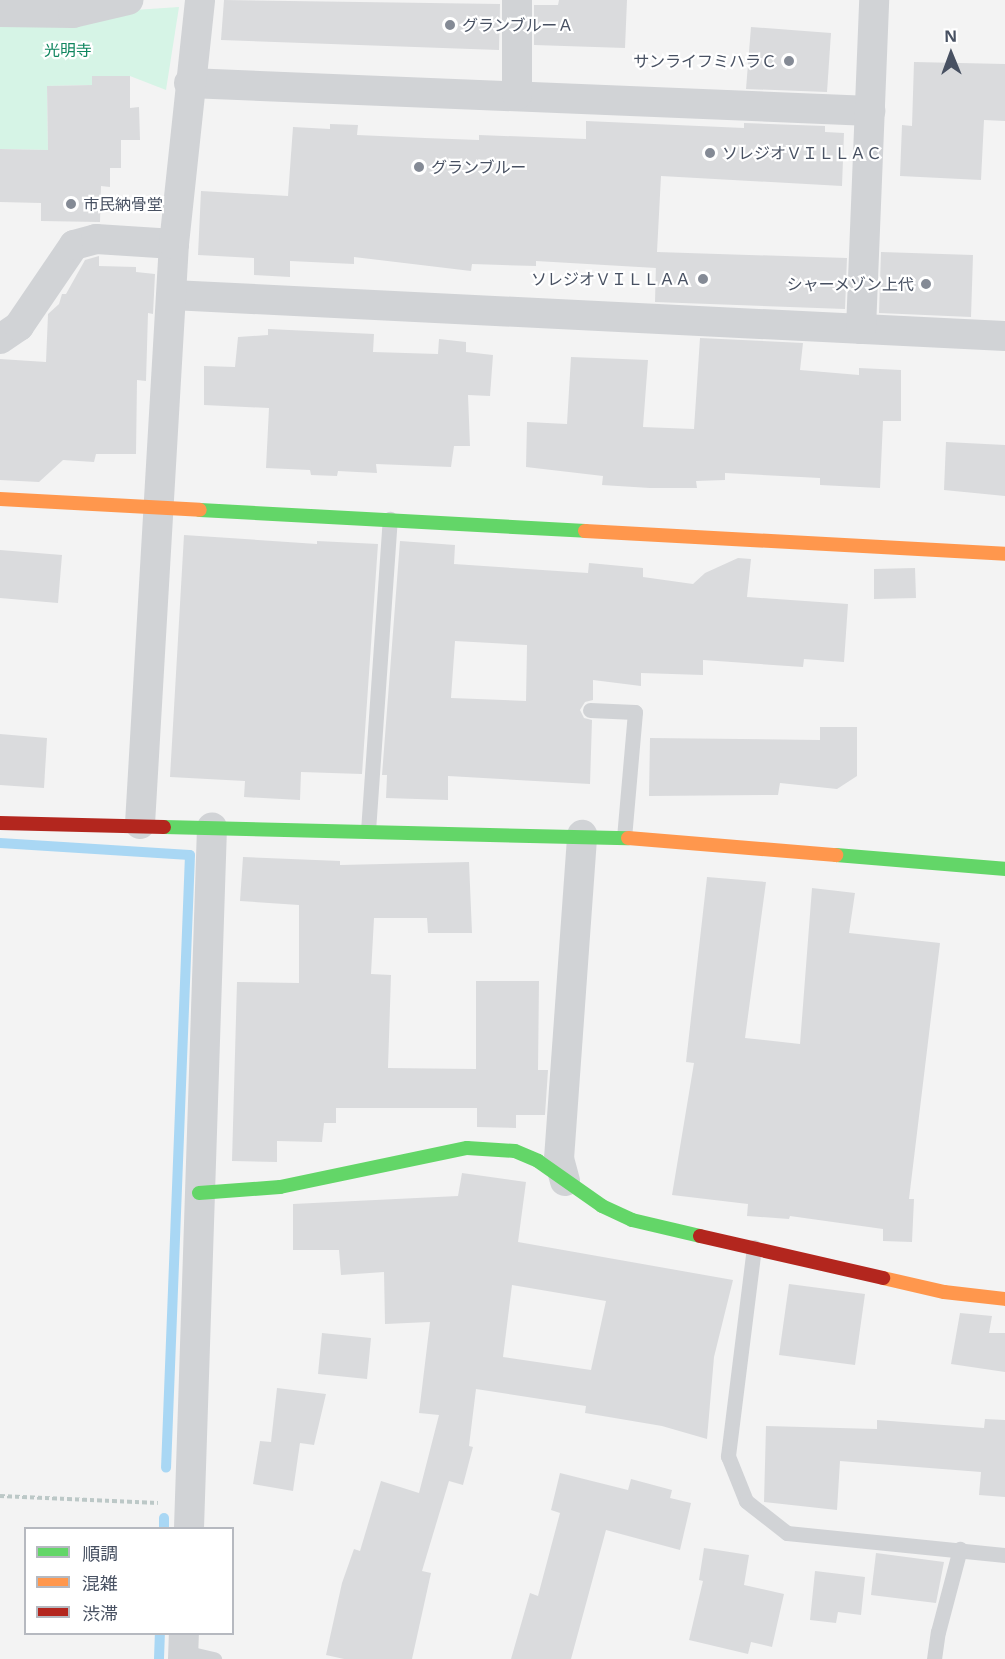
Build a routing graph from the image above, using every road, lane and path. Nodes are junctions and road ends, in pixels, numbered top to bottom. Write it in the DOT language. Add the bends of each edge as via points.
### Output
graph roads {
  1 [pos="128,0"];
  2 [pos="200,0"];
  3 [pos="517,0"];
  4 [pos="874,0"];
  5 [pos="0,12"];
  6 [pos="189,83"];
  7 [pos="516,95"];
  8 [pos="870,111"];
  9 [pos="174,244"];
  10 [pos="172,295"];
  11 [pos="861,329"];
  12 [pos="1005,336"];
  13 [pos="0,339"];
  14 [pos="0,499"];
  15 [pos="160,508"];
  16 [pos="390,519"];
  17 [pos="1005,554"];
  18 [pos="590,710"];
  19 [pos="0,823"];
  20 [pos="140,824"];
  21 [pos="212,827"];
  22 [pos="368,831"];
  23 [pos="582,835"];
  24 [pos="624,837"];
  25 [pos="1005,869"];
  26 [pos="565,1181"];
  27 [pos="199,1193"];
  28 [pos="754,1247"];
  29 [pos="1005,1299"];
  30 [pos="0,1496"];
  31 [pos="190,1517"];
  32 [pos="960,1549"];
  33 [pos="1005,1555"];
  34 [pos="184,1648"];
  35 [pos="214,1659"];
  36 [pos="934,1659"];
  1 -- 5 [label="street" via="73,13"];
  2 -- 6 [label="street"];
  3 -- 7 [label="street"];
  4 -- 8 [label="street"];
  6 -- 7 [label="street"];
  6 -- 9 [label="street"];
  7 -- 8 [label="street"];
  8 -- 11 [label="street"];
  9 -- 10 [label="street"];
  9 -- 13 [label="street" via="96,239 74,245 19,326"];
  10 -- 11 [label="street"];
  10 -- 15 [label="street"];
  11 -- 12 [label="street"];
  14 -- 15 [label="street"];
  15 -- 16 [label="street"];
  15 -- 20 [label="street"];
  16 -- 17 [label="street"];
  16 -- 22 [label="lane"];
  18 -- 24 [label="lane" via="635,712"];
  19 -- 20 [label="street"];
  20 -- 21 [label="street"];
  21 -- 22 [label="street"];
  21 -- 27 [label="street"];
  22 -- 23 [label="street"];
  23 -- 24 [label="street"];
  23 -- 26 [label="street" via="559,1159"];
  24 -- 25 [label="street"];
  26 -- 27 [label="street" via="538,1161 515,1151 467,1148 280,1187"];
  26 -- 28 [label="street" via="602,1206 633,1220"];
  27 -- 31 [label="street"];
  28 -- 29 [label="street" via="944,1292"];
  28 -- 32 [label="lane" via="728,1456 746,1501 787,1533"];
  30 -- 31 [label="path"];
  32 -- 33 [label="lane"];
  32 -- 36 [label="lane"];
  34 -- 35 [label="lane"];
}
